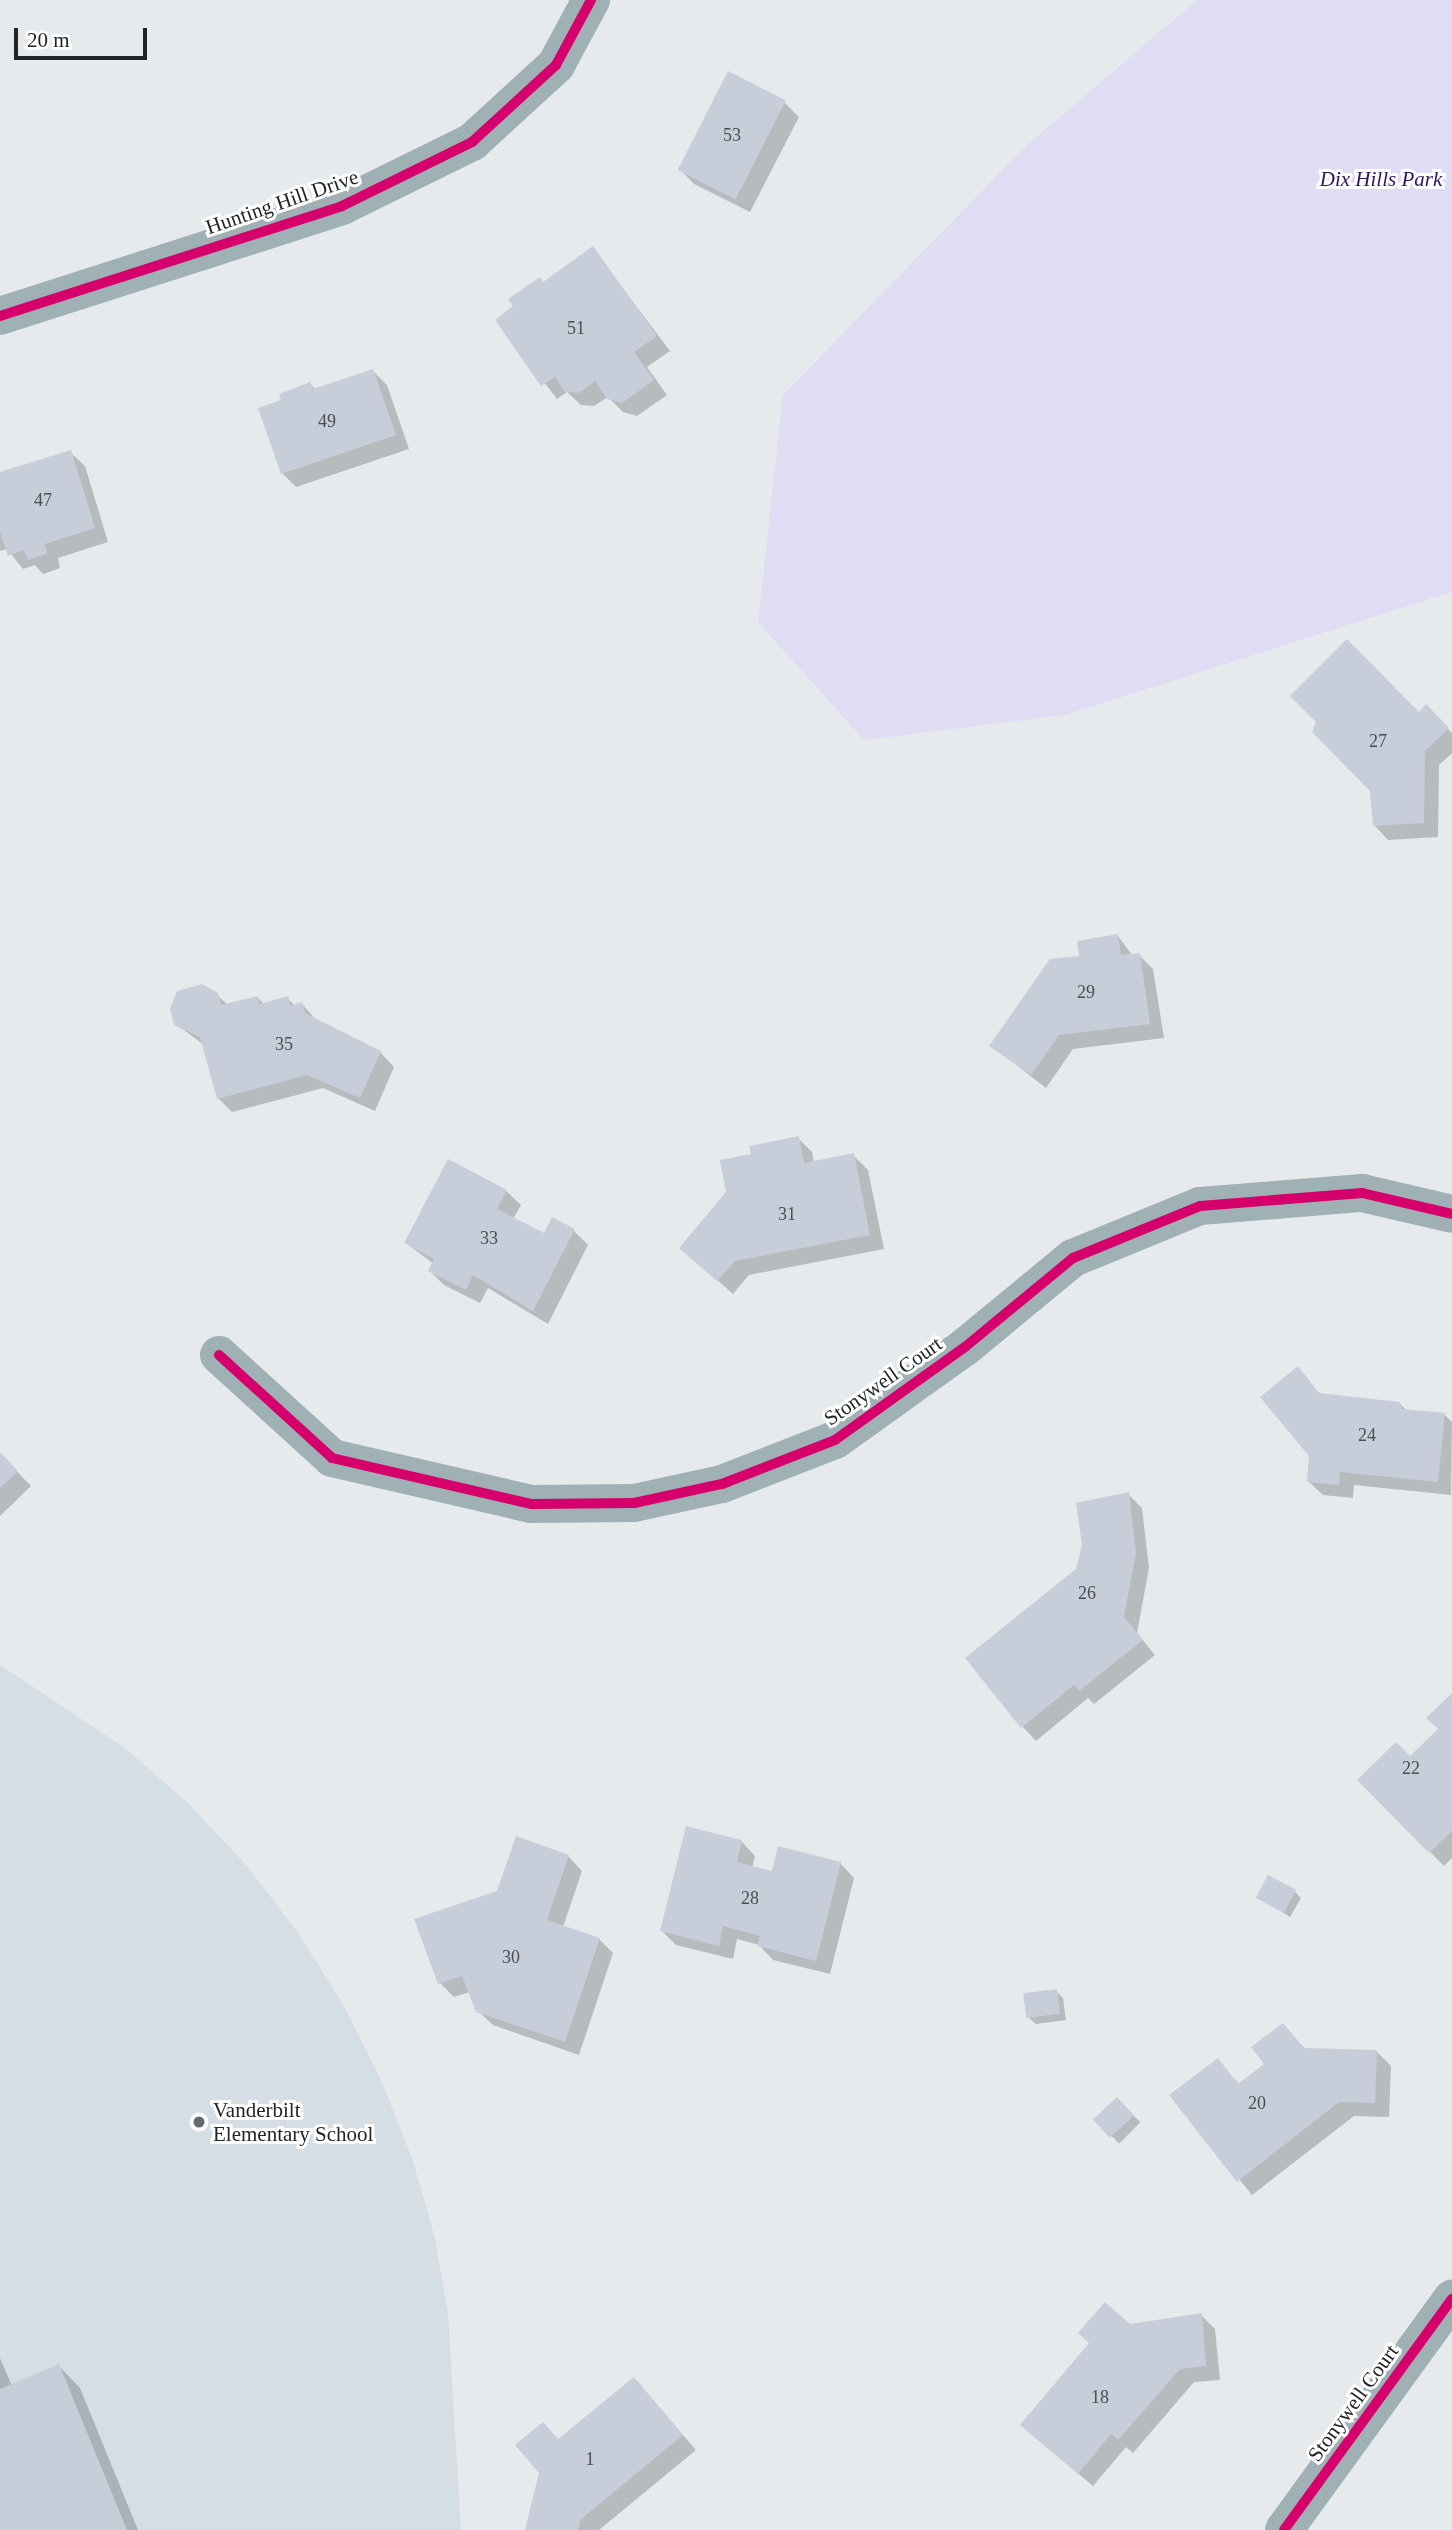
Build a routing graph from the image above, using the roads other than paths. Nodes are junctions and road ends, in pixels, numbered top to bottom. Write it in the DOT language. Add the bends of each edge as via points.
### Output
graph roads {
  1 [pos="592,0"];
  2 [pos="0,316"];
  3 [pos="1452,1214"];
  4 [pos="219,1355"];
  5 [pos="1452,2299"];
  6 [pos="1284,2530"];
  1 -- 2 [label="street, Hunting Hill Drive" via="556,65 471,142 342,206"];
  3 -- 4 [label="street, Stonywell Court" via="1362,1192 1200,1206 1073,1258 965,1347 835,1440 722,1484 634,1503 532,1504 332,1458"];
  5 -- 6 [label="street, Stonywell Court"];
}
